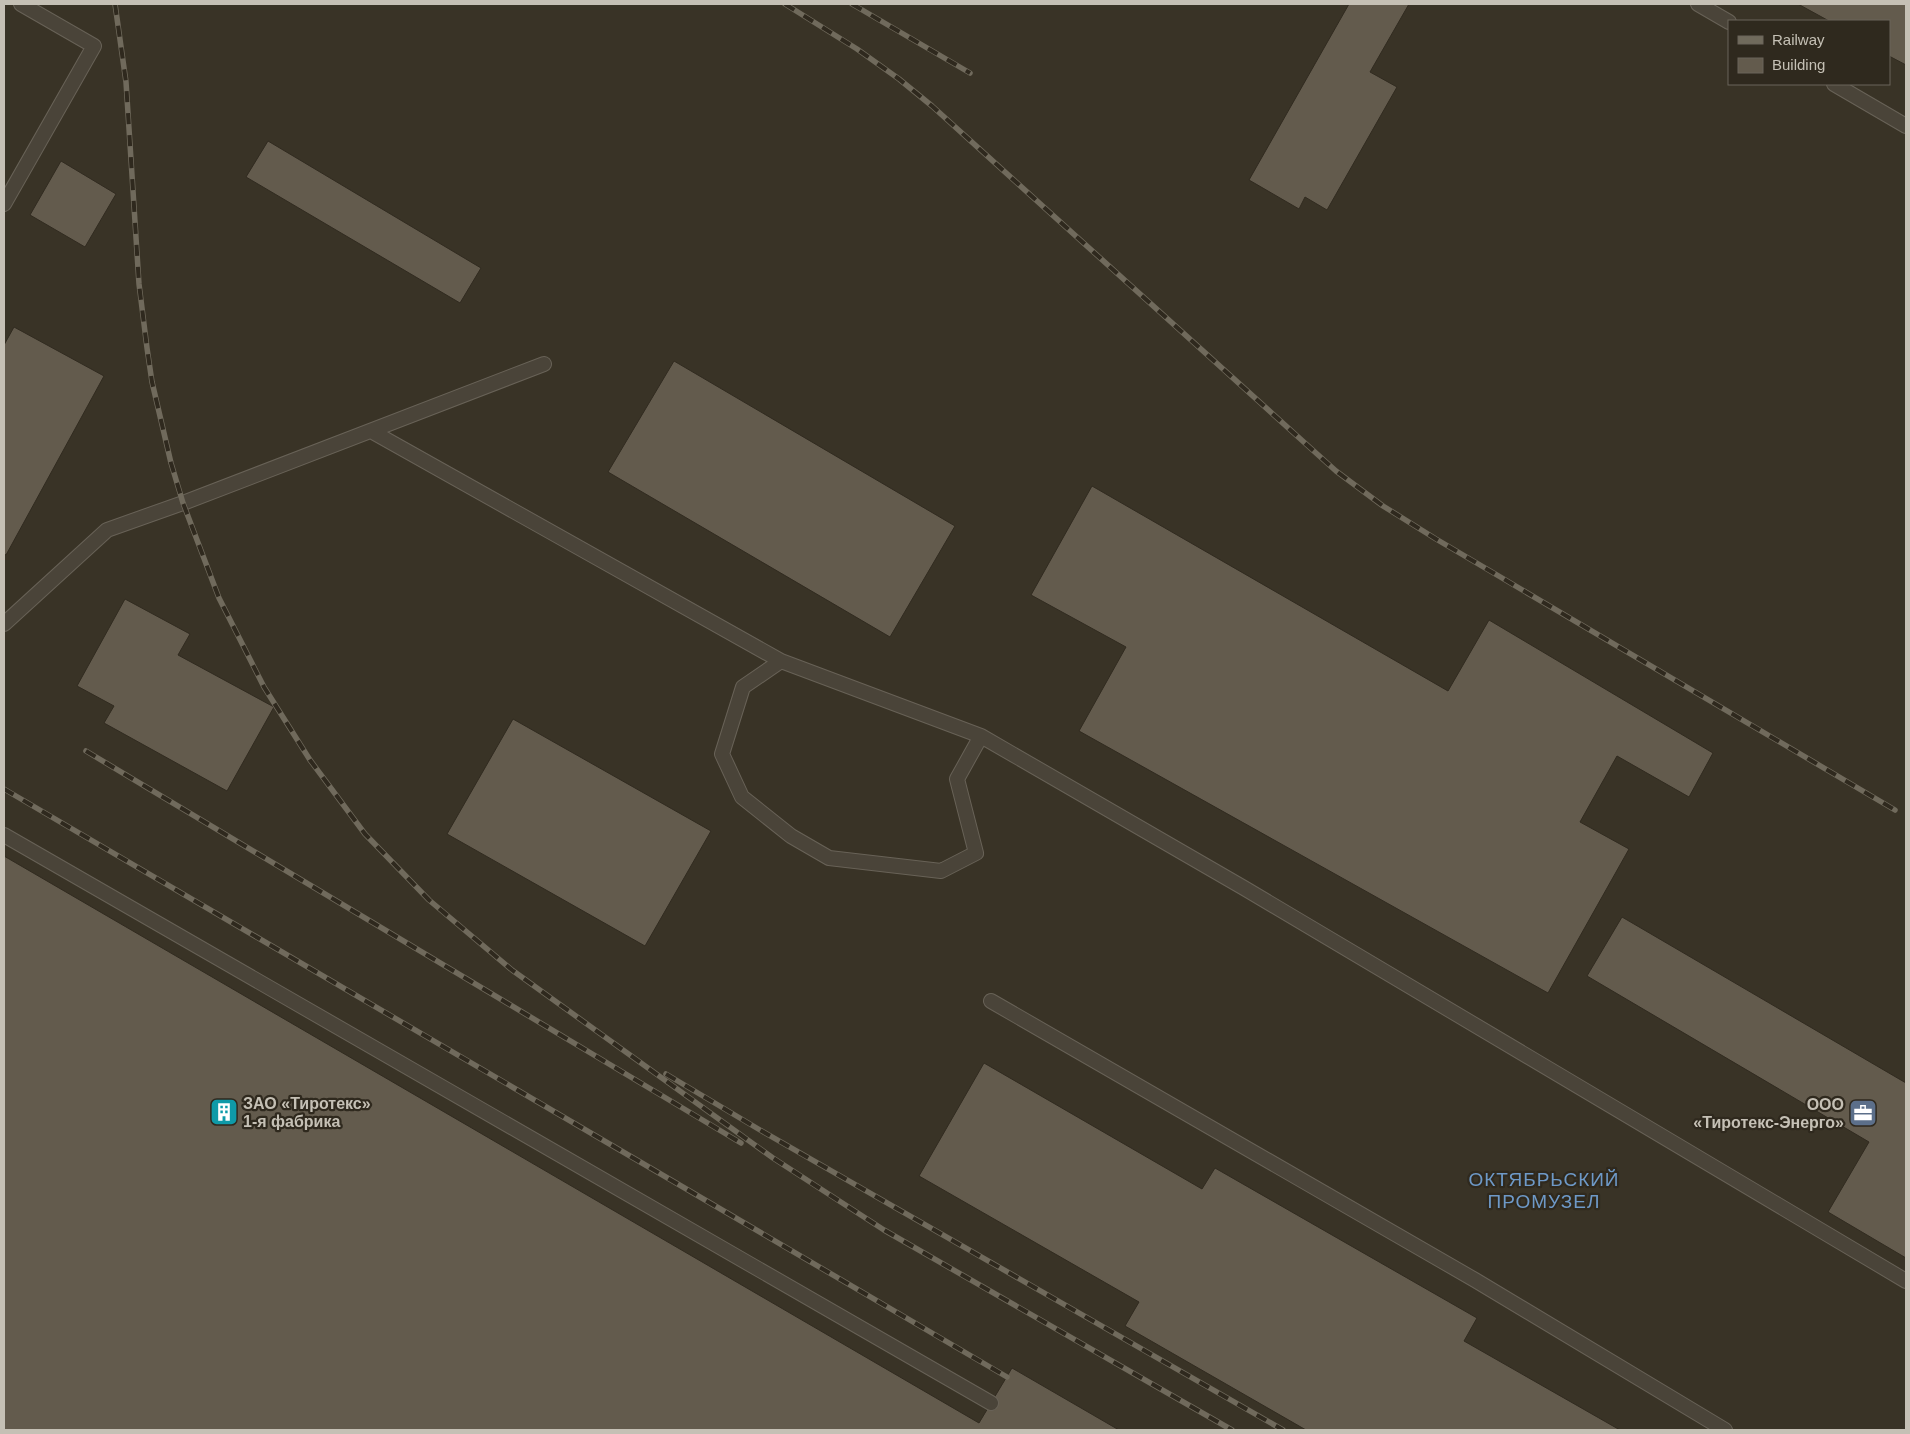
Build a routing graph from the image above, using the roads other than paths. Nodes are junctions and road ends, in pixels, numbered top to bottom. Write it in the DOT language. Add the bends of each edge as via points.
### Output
graph roads {
  1 [pos="21,4"];
  2 [pos="1698,4"];
  3 [pos="1728,21"];
  4 [pos="1836,85"];
  5 [pos="1906,126"];
  6 [pos="4,204"];
  7 [pos="544,364"];
  8 [pos="371,431"];
  9 [pos="4,624"];
  10 [pos="780,661"];
  11 [pos="981,736"];
  12 [pos="4,835"];
  13 [pos="991,1001"];
  14 [pos="1906,1281"];
  15 [pos="991,1403"];
  16 [pos="1725,1430"];
  1 -- 6 [label="lane" via="94,46"];
  2 -- 3 [label="lane"];
  4 -- 5 [label="lane"];
  7 -- 8 [label="lane"];
  8 -- 9 [label="lane" via="107,530"];
  8 -- 10 [label="lane"];
  10 -- 11 [label="lane"];
  10 -- 11 [label="lane" via="743,687 722,754 742,797 791,836 829,858 941,870 976,853 956,779"];
  11 -- 14 [label="lane" via="1244,888"];
  12 -- 15 [label="lane"];
  13 -- 16 [label="lane" via="1475,1280"];
}
